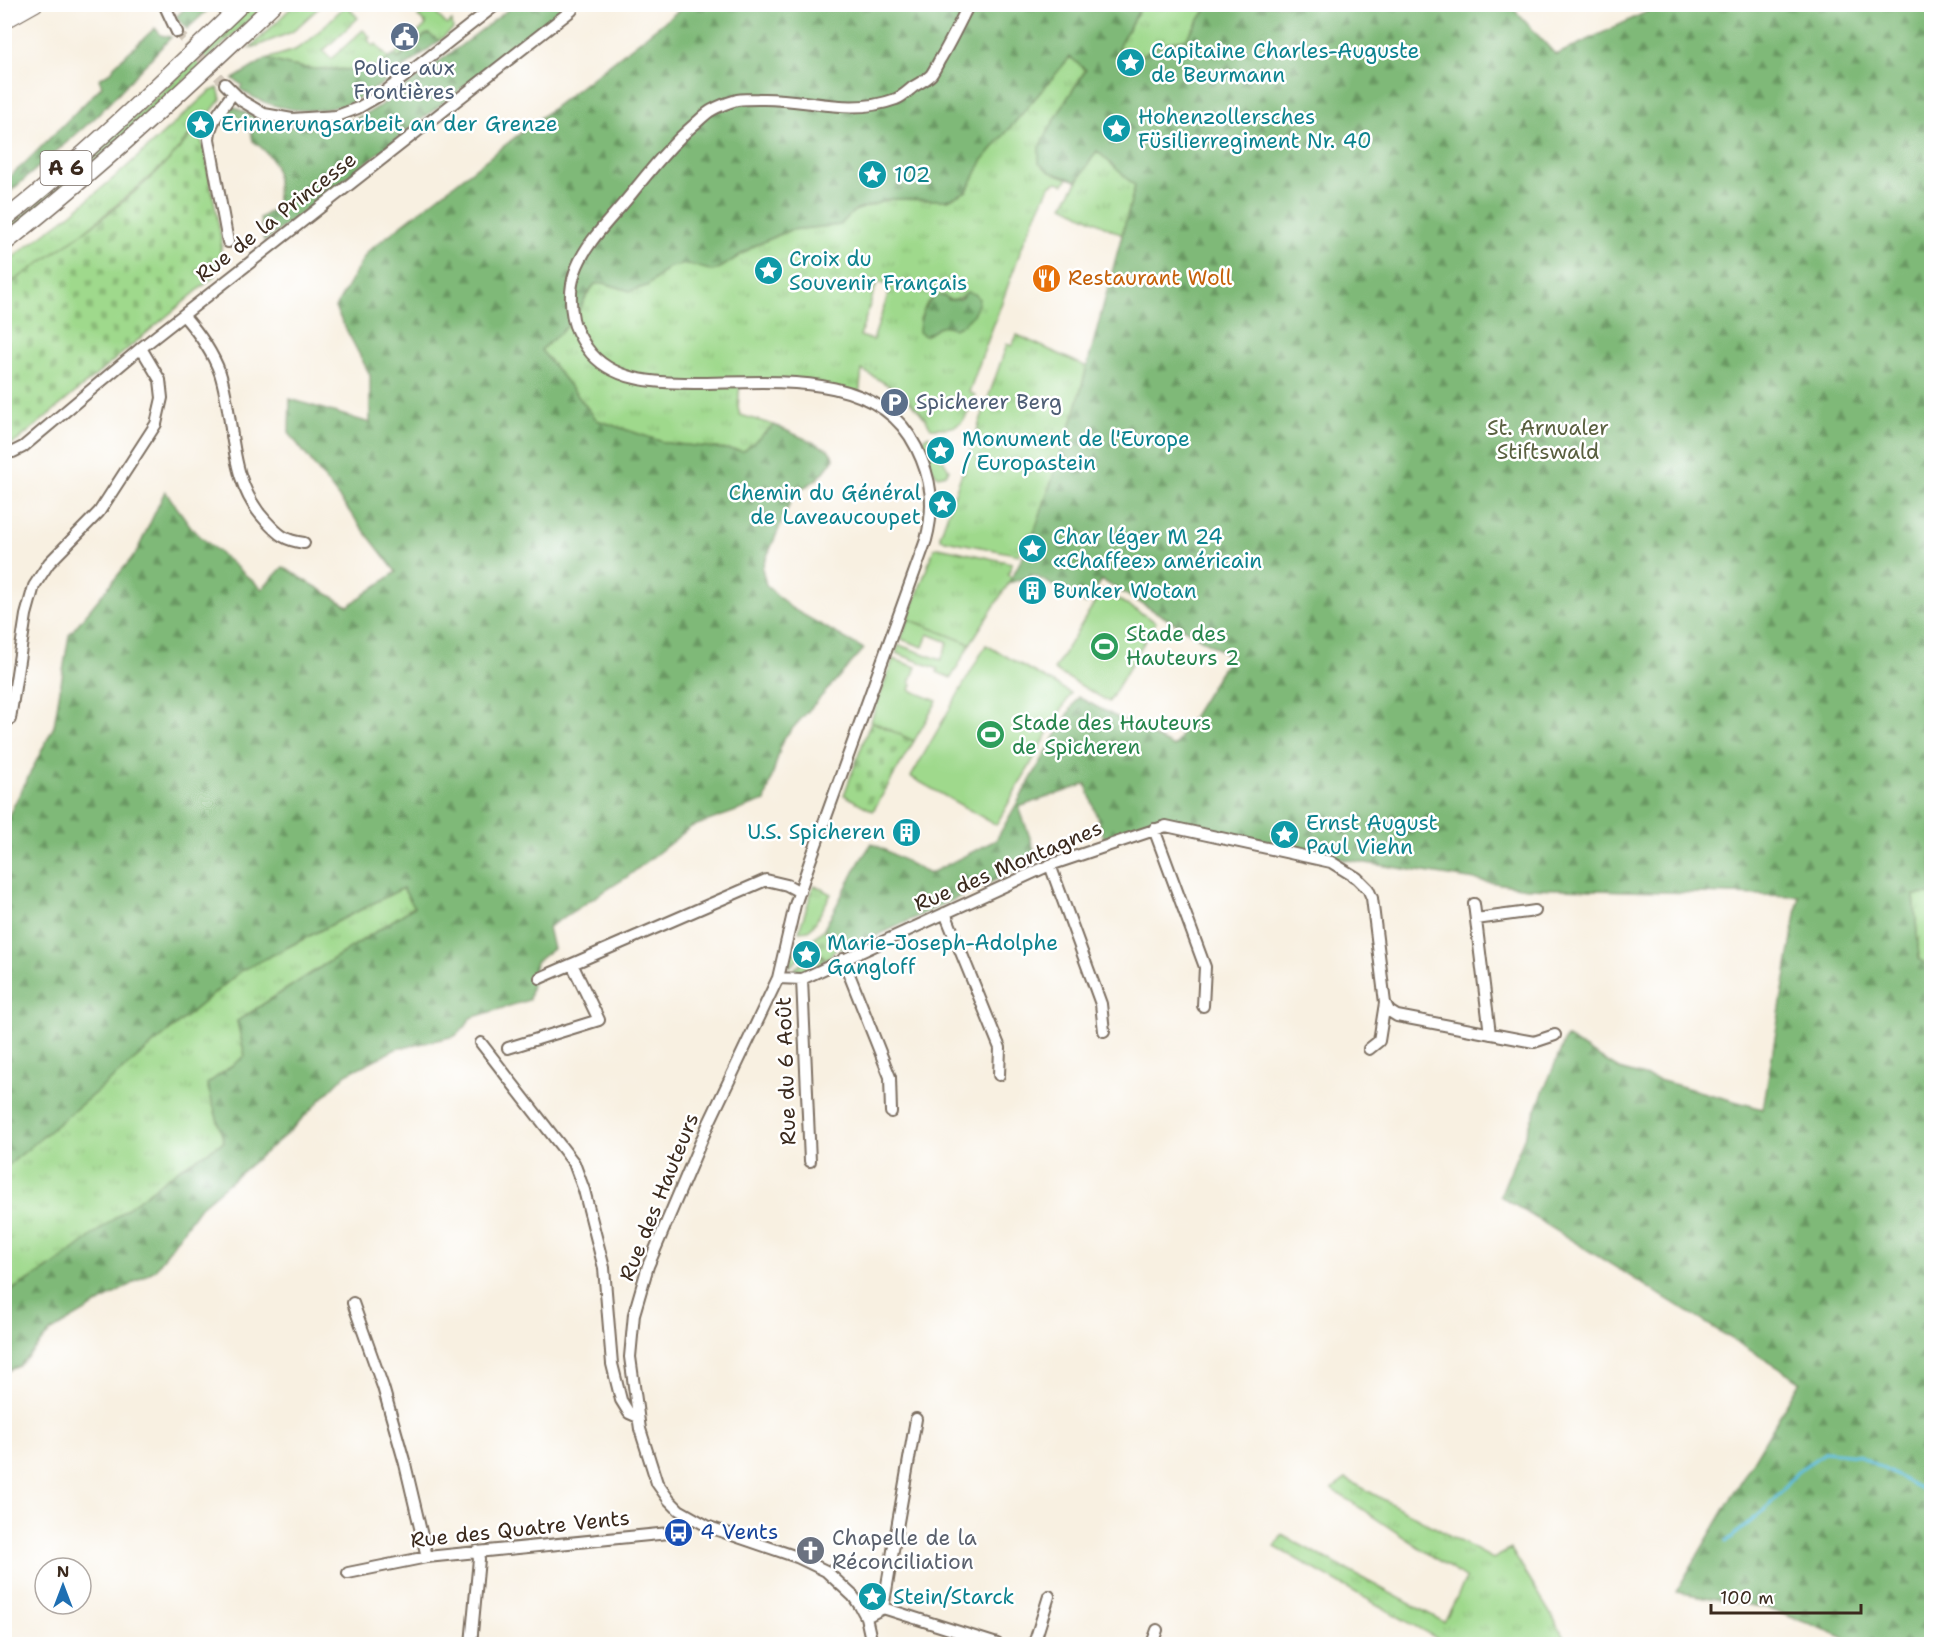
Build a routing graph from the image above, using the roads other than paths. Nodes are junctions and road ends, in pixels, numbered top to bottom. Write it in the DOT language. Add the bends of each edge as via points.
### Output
graph roads {
  1 [pos="36,4"];
  2 [pos="164,4"];
  3 [pos="242,4"];
  4 [pos="274,4"];
  5 [pos="497,4"];
  6 [pos="969,4"];
  7 [pos="572,10"];
  8 [pos="4,22"];
  9 [pos="177,32"];
  10 [pos="225,84"];
  11 [pos="233,93"];
  12 [pos="4,220"];
  13 [pos="228,242"];
  14 [pos="4,244"];
  15 [pos="183,315"];
  16 [pos="141,348"];
  17 [pos="4,452"];
  18 [pos="304,543"];
  19 [pos="10,718"];
  20 [pos="1154,829"];
  21 [pos="1050,865"];
  22 [pos="800,892"];
  23 [pos="1474,904"];
  24 [pos="1534,911"];
  25 [pos="945,913"];
  26 [pos="1476,919"];
  27 [pos="843,959"];
  28 [pos="572,964"];
  29 [pos="540,978"];
  30 [pos="778,978"];
  31 [pos="802,979"];
  32 [pos="1385,1003"];
  33 [pos="1203,1006"];
  34 [pos="1104,1031"];
  35 [pos="1490,1034"];
  36 [pos="1555,1035"];
  37 [pos="481,1043"];
  38 [pos="508,1048"];
  39 [pos="1369,1049"];
  40 [pos="999,1075"];
  41 [pos="891,1112"];
  42 [pos="810,1161"];
  43 [pos="353,1303"];
  44 [pos="638,1417"];
  45 [pos="916,1419"];
  46 [pos="691,1518"];
  47 [pos="477,1551"];
  48 [pos="428,1557"];
  49 [pos="348,1573"];
  50 [pos="1049,1596"];
  51 [pos="883,1608"];
  52 [pos="866,1617"];
  53 [pos="1157,1630"];
  54 [pos="471,1644"];
  55 [pos="872,1644"];
  56 [pos="997,1644"];
  57 [pos="1034,1644"];
  58 [pos="1152,1644"];
  1 -- 8 [label="main road"];
  2 -- 9 [label="street"];
  3 -- 12 [label="highway, A 6" via="75,160"];
  4 -- 14 [label="highway, A 6" via="140,130"];
  5 -- 11 [label="street" via="382,94 337,116 277,117 264,114"];
  6 -- 22 [label="street, Rue des Hauteurs" via="931,75 898,98 861,108 772,98 739,100 712,110 656,163 603,227 581,258 571,287 573,321 591,354 606,366 638,380 667,383 838,388 874,402 887,412 911,437 922,460 931,491 932,511 926,540"];
  7 -- 15 [label="street, Rue de la Princesse"];
  10 -- 11 [label="street"];
  11 -- 13 [label="street" via="209,130"];
  15 -- 16 [label="street, Rue de la Princesse"];
  15 -- 18 [label="street" via="207,345 220,375 236,465 253,506 278,535"];
  16 -- 17 [label="street, Rue de la Princesse" via="23,447"];
  16 -- 19 [label="street" via="160,380 162,398 156,424 99,512 49,563 34,586"];
  20 -- 21 [label="street, Rue des Montagnes"];
  20 -- 32 [label="street, Rue des Montagnes" via="1166,826 1331,862 1357,878 1372,898"];
  20 -- 33 [label="street" via="1205,968"];
  21 -- 25 [label="street, Rue des Montagnes"];
  21 -- 34 [label="street" via="1101,1004"];
  22 -- 28 [label="street" via="766,879"];
  22 -- 30 [label="street, Rue des Hauteurs"];
  23 -- 26 [label="street"];
  24 -- 26 [label="street"];
  25 -- 27 [label="street, Rue des Montagnes"];
  25 -- 40 [label="street" via="1000,1048"];
  26 -- 35 [label="street"];
  27 -- 31 [label="street, Rue des Montagnes"];
  27 -- 41 [label="street" via="890,1077"];
  28 -- 29 [label="street"];
  28 -- 38 [label="street" via="599,1020"];
  30 -- 31 [label="street, Rue des Montagnes"];
  30 -- 44 [label="street, Rue des Hauteurs" via="708,1125 648,1266 634,1314 630,1356"];
  31 -- 42 [label="street, Rue du 6 Août"];
  32 -- 35 [label="street" via="1397,1016"];
  32 -- 39 [label="street, Rue des Montagnes" via="1379,1041"];
  35 -- 36 [label="street" via="1534,1042"];
  37 -- 44 [label="street" via="574,1164 604,1268 614,1373 621,1400 629,1413"];
  43 -- 48 [label="street" via="383,1387"];
  44 -- 46 [label="street, Rue des Hauteurs" via="657,1483 669,1500"];
  45 -- 51 [label="street"];
  46 -- 47 [label="street, Rue des Quatre Vents" via="679,1532"];
  46 -- 52 [label="street, Rue des Hauteurs" via="797,1557 826,1572 853,1596"];
  47 -- 48 [label="street, Rue des Quatre Vents"];
  47 -- 54 [label="street"];
  48 -- 49 [label="street, Rue des Quatre Vents"];
  50 -- 57 [label="street"];
  51 -- 52 [label="street"];
  51 -- 56 [label="street"];
  52 -- 55 [label="street, Rue des Hauteurs"];
  53 -- 58 [label="street"];
}
